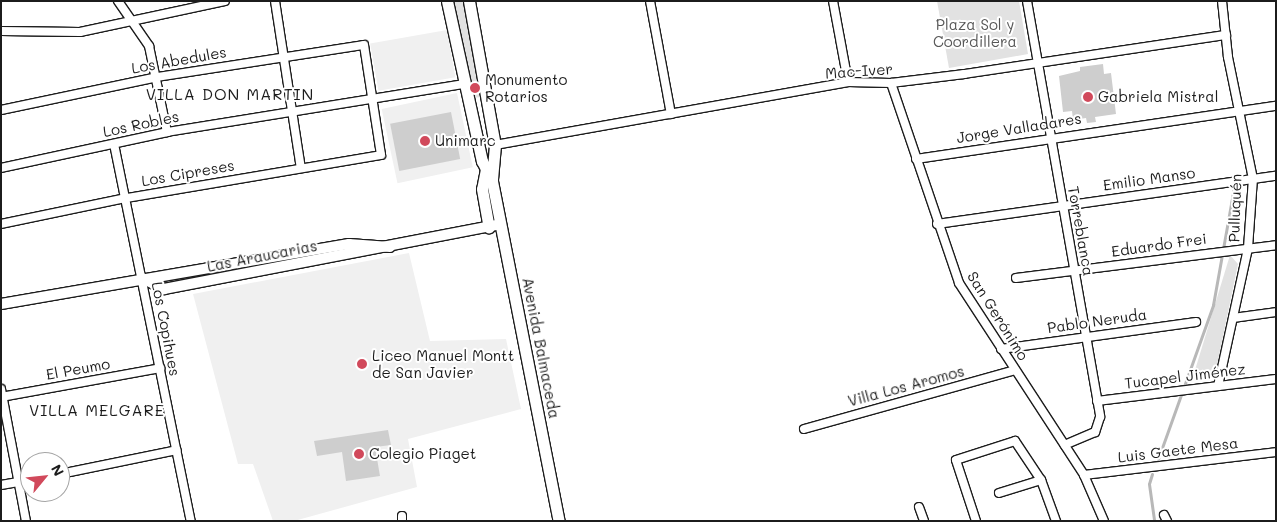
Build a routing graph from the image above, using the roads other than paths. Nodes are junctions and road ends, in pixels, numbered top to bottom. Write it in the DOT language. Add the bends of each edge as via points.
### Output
graph roads {
  1 [pos="118,1"];
  2 [pos="225,1"];
  3 [pos="275,1"];
  4 [pos="447,1"];
  5 [pos="469,1"];
  6 [pos="650,1"];
  7 [pos="833,1"];
  8 [pos="1028,1"];
  9 [pos="1222,1"];
  10 [pos="131,19"];
  11 [pos="1,31"];
  12 [pos="1226,35"];
  13 [pos="284,56"];
  14 [pos="1038,64"];
  15 [pos="156,77"];
  16 [pos="848,82"];
  17 [pos="891,83"];
  18 [pos="465,84"];
  19 [pos="372,100"];
  20 [pos="1276,106"];
  21 [pos="1,110"];
  22 [pos="292,111"];
  23 [pos="1239,112"];
  24 [pos="671,114"];
  25 [pos="167,132"];
  26 [pos="1050,136"];
  27 [pos="114,144"];
  28 [pos="495,145"];
  29 [pos="916,159"];
  30 [pos="1,168"];
  31 [pos="301,168"];
  32 [pos="486,169"];
  33 [pos="1276,176"];
  34 [pos="1253,179"];
  35 [pos="492,181"];
  36 [pos="126,198"];
  37 [pos="1062,206"];
  38 [pos="1,224"];
  39 [pos="501,224"];
  40 [pos="938,224"];
  41 [pos="488,227"];
  42 [pos="1276,245"];
  43 [pos="390,247"];
  44 [pos="1248,248"];
  45 [pos="1074,270"];
  46 [pos="142,278"];
  47 [pos="1016,278"];
  48 [pos="1,304"];
  49 [pos="1276,312"];
  50 [pos="1233,318"];
  51 [pos="1196,322"];
  52 [pos="1085,336"];
  53 [pos="1001,349"];
  54 [pos="160,368"];
  55 [pos="1015,370"];
  56 [pos="1276,379"];
  57 [pos="1218,386"];
  58 [pos="2,394"];
  59 [pos="1097,401"];
  60 [pos="804,429"];
  61 [pos="1064,445"];
  62 [pos="176,450"];
  63 [pos="1276,452"];
  64 [pos="70,472"];
  65 [pos="1084,474"];
  66 [pos="1041,480"];
  67 [pos="18,482"];
  68 [pos="1,485"];
  69 [pos="998,493"];
  70 [pos="919,507"];
  71 [pos="26,521"];
  72 [pos="191,521"];
  73 [pos="559,521"];
  74 [pos="924,521"];
  75 [pos="976,521"];
  76 [pos="1056,521"];
  77 [pos="1104,521"];
  1 -- 10 [label="street"];
  2 -- 10 [label="street"];
  3 -- 13 [label="street"];
  4 -- 18 [label="main road, Avenida Balmaceda"];
  5 -- 28 [label="main road, Avenida Balmaceda"];
  6 -- 24 [label="street"];
  7 -- 16 [label="street"];
  8 -- 14 [label="street, Torreblanca"];
  9 -- 12 [label="street, Pulluquén"];
  10 -- 11 [label="street" via="80,32"];
  10 -- 15 [label="street" via="149,46"];
  12 -- 14 [label="street, Mac-Iver"];
  12 -- 23 [label="street, Pulluquén"];
  13 -- 15 [label="street, Los Abedules"];
  13 -- 19 [label="street, Los Abedules" via="364,45"];
  13 -- 22 [label="street"];
  14 -- 17 [label="street, Mac-Iver"];
  14 -- 26 [label="street, Torreblanca"];
  15 -- 21 [label="street, Los Abedules"];
  15 -- 25 [label="street"];
  16 -- 17 [label="street, Mac-Iver"];
  16 -- 24 [label="street, Mac-Iver"];
  17 -- 29 [label="street, San Gerónimo"];
  18 -- 19 [label="street, Los Robles"];
  18 -- 32 [label="main road, Avenida Balmaceda"];
  19 -- 22 [label="street, Los Robles"];
  19 -- 31 [label="street, Los Cipreses" via="381,154"];
  20 -- 23 [label="street, Jorge Valladares"];
  22 -- 25 [label="street, Los Robles"];
  22 -- 31 [label="street"];
  23 -- 26 [label="street, Jorge Valladares"];
  23 -- 34 [label="street, Pulluquén"];
  24 -- 28 [label="street, Mac-Iver"];
  25 -- 27 [label="street, Los Robles"];
  26 -- 29 [label="street, Jorge Valladares"];
  26 -- 37 [label="street, Torreblanca"];
  27 -- 30 [label="street, Los Robles"];
  27 -- 36 [label="street, Los Copihues"];
  28 -- 35 [label="main road, Avenida Balmaceda"];
  29 -- 40 [label="street, San Gerónimo"];
  31 -- 36 [label="street, Los Cipreses"];
  32 -- 35 [label="main road, Avenida Balmaceda"];
  32 -- 41 [label="main road" via="482,189"];
  33 -- 34 [label="street, Emilio Manso"];
  34 -- 37 [label="street, Emilio Manso"];
  34 -- 44 [label="street, Pulluquén"];
  35 -- 39 [label="main road, Avenida Balmaceda"];
  36 -- 38 [label="street, Los Cipreses"];
  36 -- 46 [label="street, Los Copihues"];
  37 -- 40 [label="street, Emilio Manso"];
  37 -- 45 [label="street, Torreblanca"];
  39 -- 41 [label="street, Las Araucarias"];
  39 -- 73 [label="main road, Avenida Balmaceda"];
  40 -- 53 [label="street, San Gerónimo" via="959,283"];
  41 -- 43 [label="street, Las Araucarias"];
  42 -- 44 [label="street, Eduardo Frei"];
  43 -- 46 [label="street, Las Araucarias" via="349,244"];
  43 -- 46 [label="street, Las Araucarias" via="164,289"];
  44 -- 45 [label="street, Eduardo Frei"];
  44 -- 50 [label="street, Pulluquén"];
  45 -- 47 [label="street, Eduardo Frei"];
  45 -- 52 [label="street, Torreblanca"];
  46 -- 48 [label="street, Las Araucarias"];
  46 -- 54 [label="street, Los Copihues"];
  49 -- 50 [label="street"];
  50 -- 57 [label="street, Pulluquén"];
  51 -- 52 [label="street, Pablo Neruda"];
  52 -- 53 [label="street, Pablo Neruda"];
  52 -- 59 [label="street, Torreblanca"];
  53 -- 55 [label="street, San Gerónimo"];
  54 -- 58 [label="street, El Peumo"];
  54 -- 62 [label="street, Los Copihues"];
  55 -- 60 [label="street, Villa Los Aromos"];
  55 -- 61 [label="street, San Gerónimo"];
  56 -- 57 [label="street, Tucapel Jiménez"];
  57 -- 59 [label="street, Tucapel Jiménez"];
  58 -- 67 [label="street"];
  59 -- 61 [label="street, Torreblanca" via="1098,429"];
  61 -- 65 [label="street, San Gerónimo"];
  62 -- 64 [label="street"];
  62 -- 72 [label="street, Los Copihues"];
  63 -- 65 [label="street, Luis Gaete Mesa"];
  65 -- 77 [label="street, San Gerónimo"];
  66 -- 69 [label="street"];
  66 -- 75 [label="street" via="1015,441 956,460"];
  66 -- 76 [label="street"];
  67 -- 68 [label="street"];
  67 -- 71 [label="street"];
  70 -- 74 [label="street"];
}
